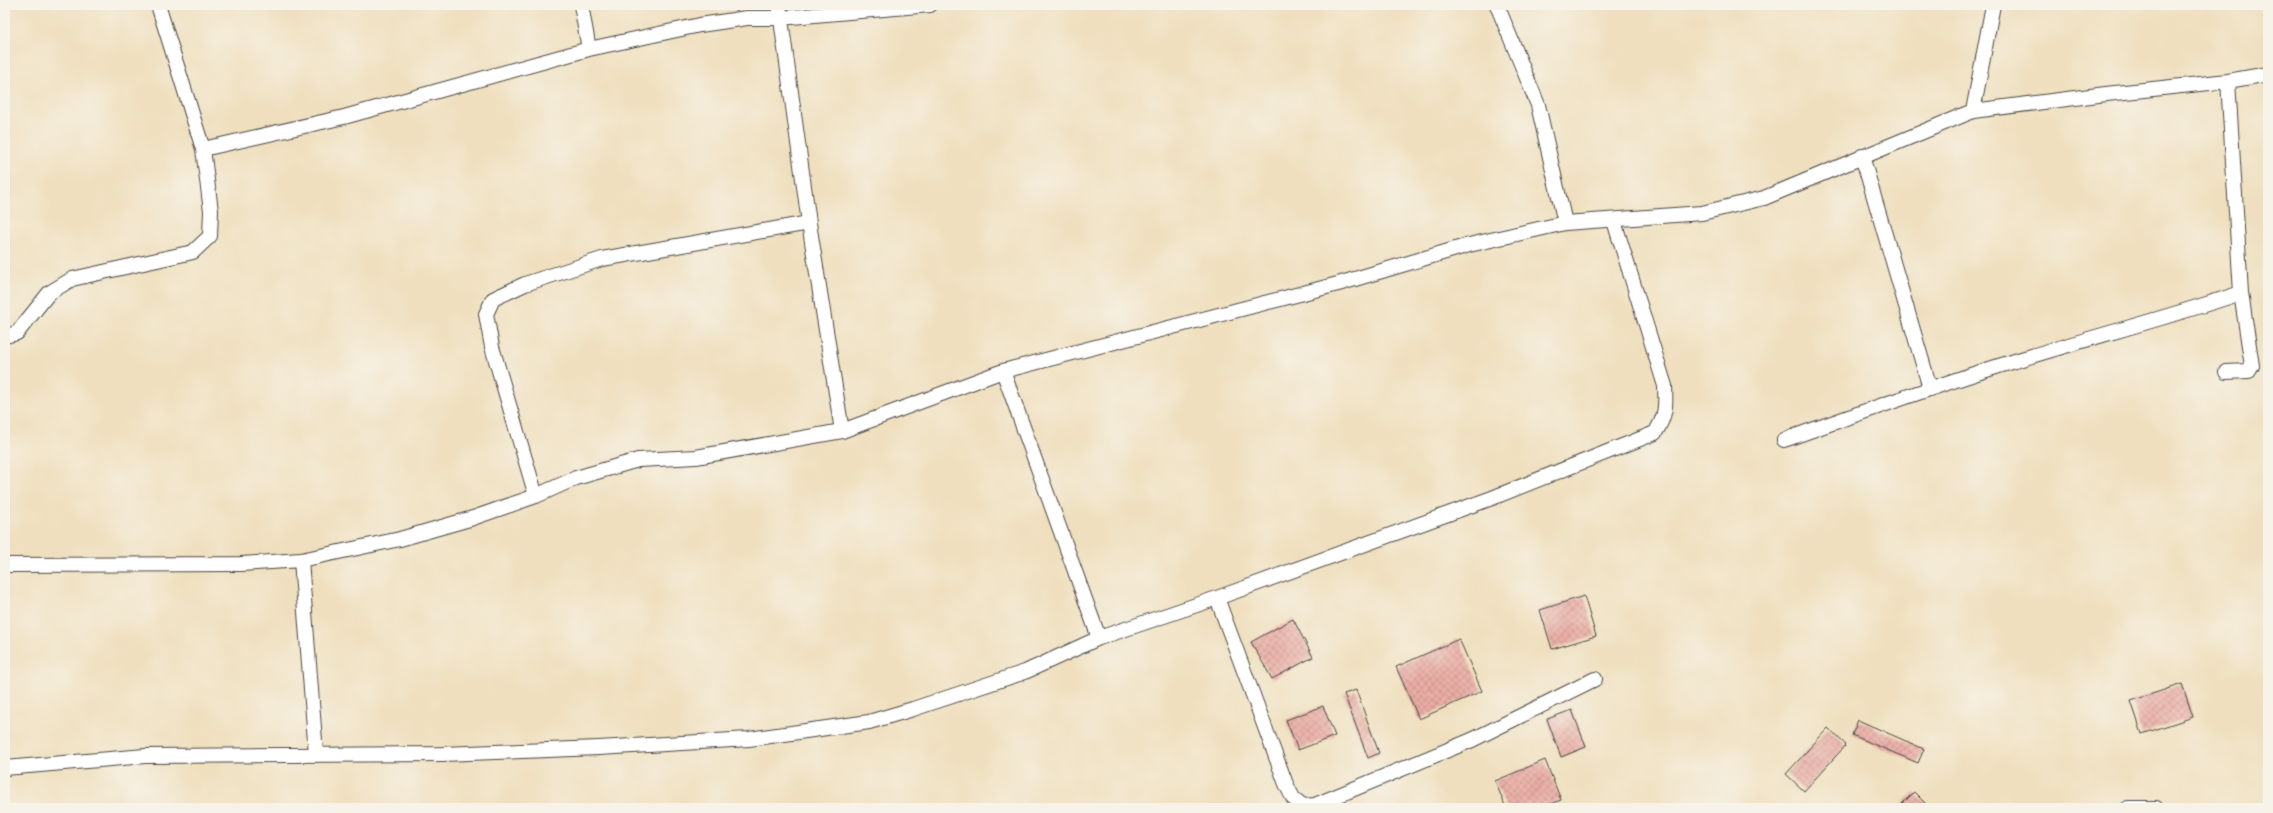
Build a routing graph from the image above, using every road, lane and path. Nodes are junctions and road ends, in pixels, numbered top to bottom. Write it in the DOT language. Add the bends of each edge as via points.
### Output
graph roads {
  1 [pos="158,5"];
  2 [pos="581,5"];
  3 [pos="930,5"];
  4 [pos="1497,5"];
  5 [pos="1993,5"];
  6 [pos="780,11"];
  7 [pos="589,49"];
  8 [pos="2268,74"];
  9 [pos="2228,81"];
  10 [pos="1973,111"];
  11 [pos="203,148"];
  12 [pos="1862,156"];
  13 [pos="1614,221"];
  14 [pos="1565,223"];
  15 [pos="809,224"];
  16 [pos="2240,294"];
  17 [pos="5,336"];
  18 [pos="1003,372"];
  19 [pos="2226,372"];
  20 [pos="1930,388"];
  21 [pos="842,431"];
  22 [pos="1784,440"];
  23 [pos="536,496"];
  24 [pos="301,560"];
  25 [pos="6,562"];
  26 [pos="1217,598"];
  27 [pos="1099,638"];
  28 [pos="1595,679"];
  29 [pos="316,754"];
  30 [pos="5,768"];
  31 [pos="2128,808"];
  32 [pos="2156,808"];
  1 -- 11 [label="street"];
  2 -- 7 [label="street"];
  3 -- 6 [label="street"];
  4 -- 14 [label="street" via="1538,105"];
  5 -- 10 [label="street"];
  6 -- 7 [label="street"];
  6 -- 15 [label="street"];
  7 -- 11 [label="street" via="344,117"];
  8 -- 9 [label="street"];
  9 -- 10 [label="street"];
  9 -- 16 [label="street"];
  10 -- 12 [label="street"];
  11 -- 17 [label="street" via="211,211 210,236 193,252 72,279 49,293 17,332"];
  12 -- 13 [label="street" via="1764,198 1702,213"];
  12 -- 20 [label="street"];
  13 -- 14 [label="street"];
  13 -- 26 [label="street" via="1665,386 1666,404 1663,420 1654,433 1492,498"];
  14 -- 18 [label="street" via="1469,245 1338,284"];
  15 -- 21 [label="street"];
  15 -- 23 [label="street" via="602,259 525,284 493,299 486,314 492,347"];
  16 -- 19 [label="street" via="2252,366 2249,371"];
  16 -- 20 [label="street"];
  18 -- 21 [label="street"];
  18 -- 27 [label="street"];
  20 -- 22 [label="street"];
  21 -- 23 [label="street" via="696,457 638,460 576,478"];
  23 -- 24 [label="street" via="400,539"];
  24 -- 25 [label="street" via="241,564"];
  24 -- 29 [label="street"];
  26 -- 27 [label="street"];
  26 -- 28 [label="street" via="1286,784 1294,798 1303,806 1315,805 1472,740"];
  27 -- 29 [label="street" via="1025,672 869,722 749,739 442,754"];
  29 -- 30 [label="street" via="145,756"];
  31 -- 32 [label="street"];
}
